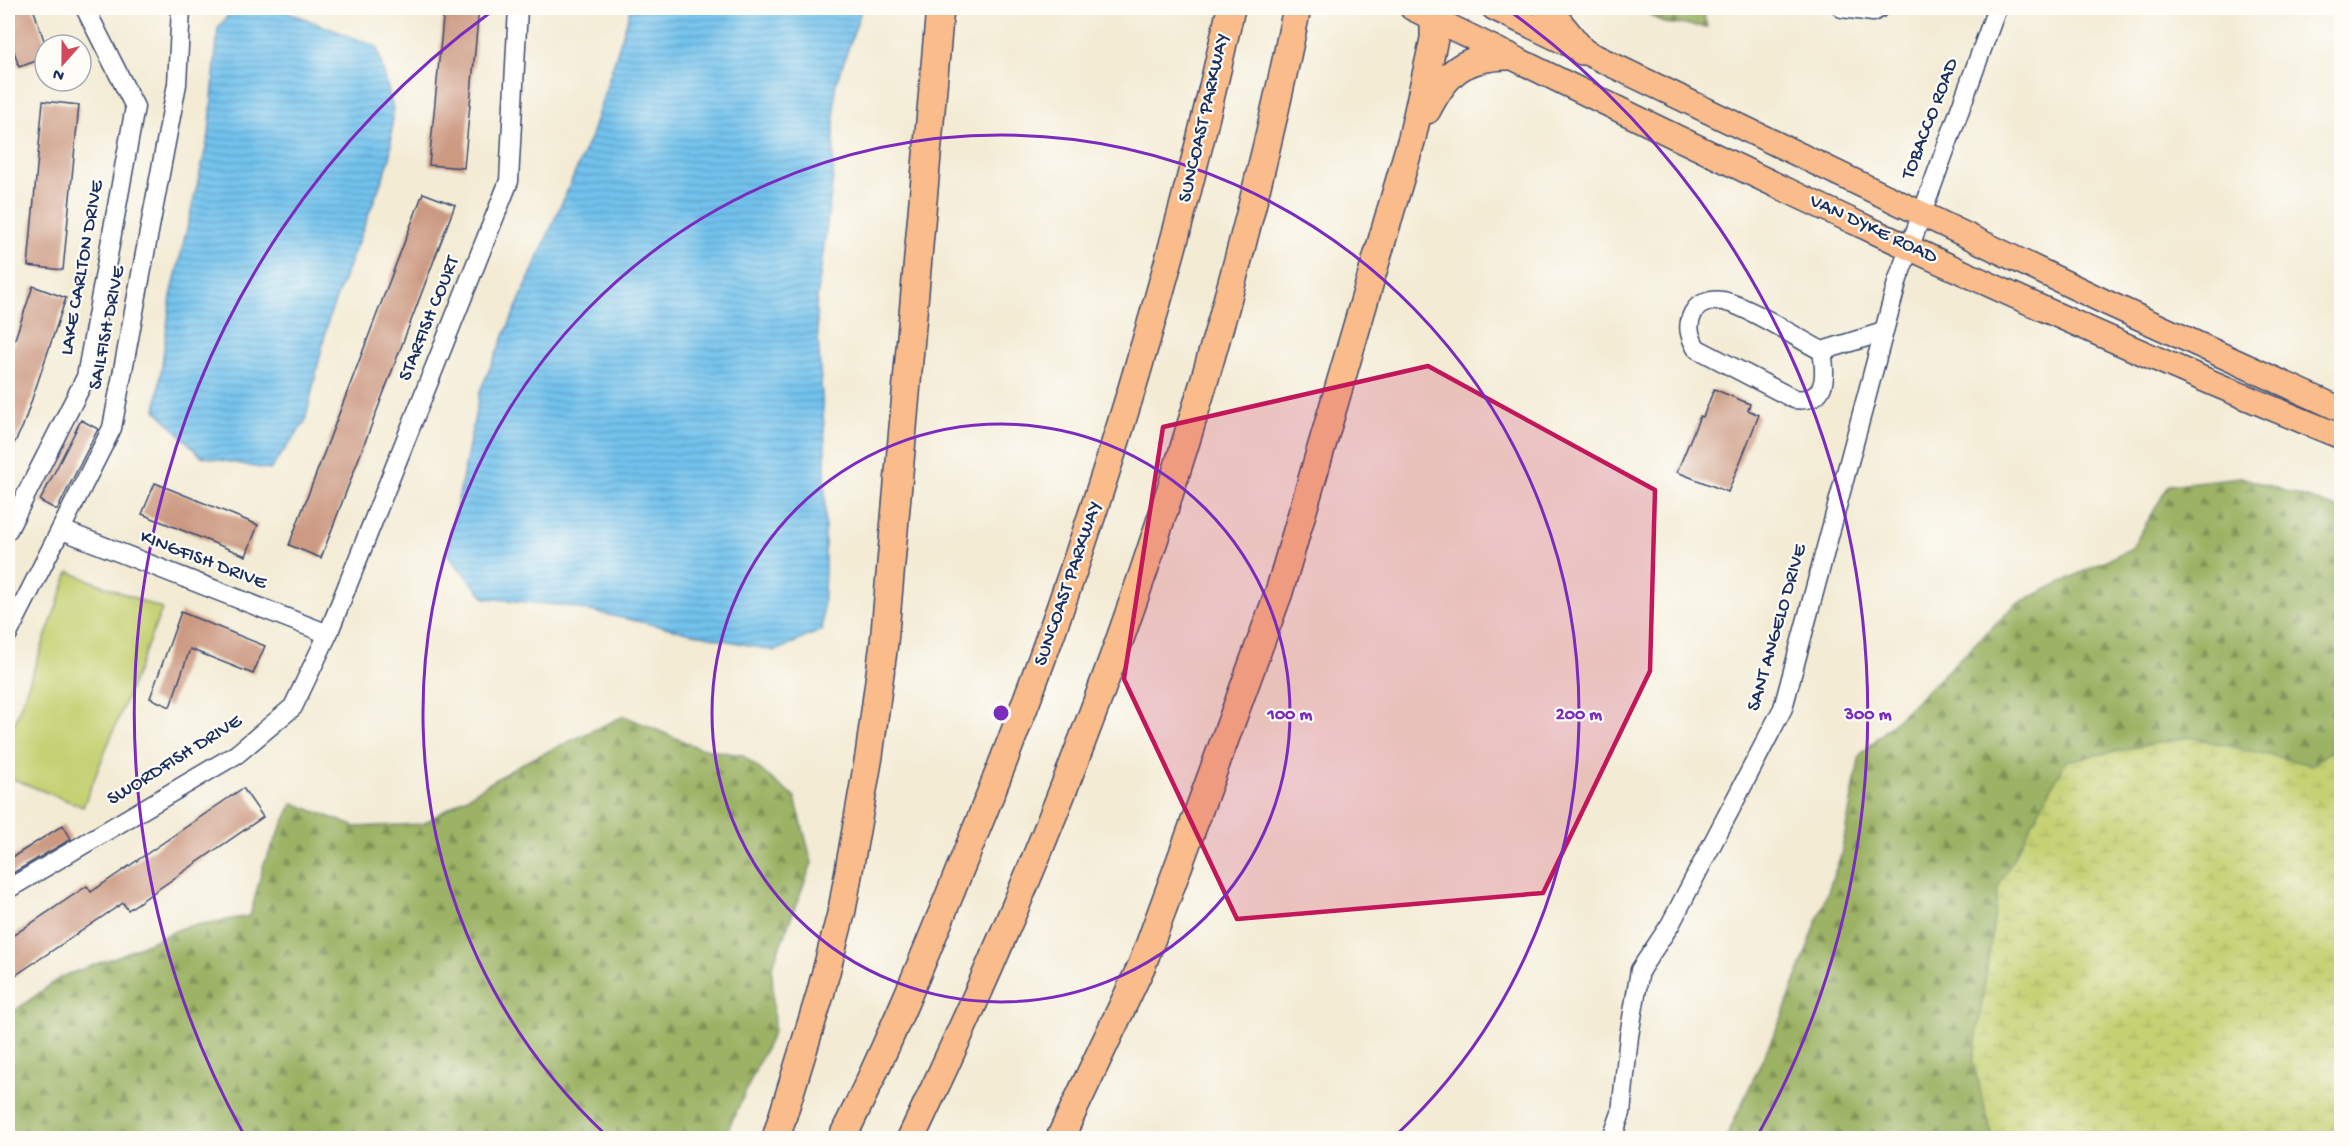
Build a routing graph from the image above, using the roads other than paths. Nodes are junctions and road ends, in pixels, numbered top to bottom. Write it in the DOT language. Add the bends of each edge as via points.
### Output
graph roads {
  1 [pos="85,8"];
  2 [pos="182,8"];
  3 [pos="518,8"];
  4 [pos="940,8"];
  5 [pos="1231,8"];
  6 [pos="1494,8"];
  7 [pos="1547,8"];
  8 [pos="1842,8"];
  9 [pos="1880,8"];
  10 [pos="1997,8"];
  11 [pos="1426,11"];
  12 [pos="1296,13"];
  13 [pos="1582,51"];
  14 [pos="1508,56"];
  15 [pos="1412,138"];
  16 [pos="1920,212"];
  17 [pos="1908,248"];
  18 [pos="1883,332"];
  19 [pos="1822,351"];
  20 [pos="2342,410"];
  21 [pos="2342,437"];
  22 [pos="8,530"];
  23 [pos="62,530"];
  24 [pos="8,634"];
  25 [pos="328,634"];
  26 [pos="8,889"];
  27 [pos="776,1138"];
  28 [pos="842,1138"];
  29 [pos="911,1138"];
  30 [pos="1060,1138"];
  31 [pos="1612,1138"];
  1 -- 22 [label="street, LAKE CARLTON DRIVE" via="135,107 86,377"];
  2 -- 23 [label="street, SAILFISH DRIVE" via="177,84 112,428"];
  3 -- 25 [label="street, STARFISH COURT" via="509,182"];
  4 -- 27 [label="highway" via="884,643 869,756 842,910"];
  5 -- 28 [label="highway, SUNCOAST PARKWAY" via="1163,285 1113,458 1058,619 927,950"];
  6 -- 13 [label="main road, VAN DYKE ROAD"];
  7 -- 13 [label="highway"];
  8 -- 9 [label="street" via="1873,12"];
  10 -- 16 [label="street, TOBACCO ROAD"];
  11 -- 14 [label="main road, VAN DYKE ROAD"];
  11 -- 15 [label="highway" via="1434,39"];
  12 -- 29 [label="highway" via="1241,245 1151,545 1058,804 999,947"];
  13 -- 16 [label="main road, VAN DYKE ROAD"];
  14 -- 15 [label="highway" via="1476,59 1452,72 1436,92"];
  14 -- 17 [label="main road, VAN DYKE ROAD"];
  15 -- 30 [label="highway" via="1279,592 1142,965"];
  16 -- 17 [label="street, TOBACCO ROAD"];
  16 -- 20 [label="main road, VAN DYKE ROAD"];
  17 -- 18 [label="street, SANT ANGELO DRIVE"];
  17 -- 21 [label="main road, VAN DYKE ROAD" via="2161,362"];
  18 -- 19 [label="street"];
  18 -- 31 [label="street, SANT ANGELO DRIVE" via="1783,708 1670,925 1640,970 1621,1113"];
  19 -- 19 [label="street" via="1729,302 1712,300 1695,308 1689,320 1688,334 1696,348 1794,399 1806,401 1817,395 1826,375"];
  23 -- 24 [label="street, SAILFISH DRIVE"];
  23 -- 25 [label="street, KINGFISH DRIVE"];
  25 -- 26 [label="street, SWORDFISH DRIVE" via="293,707 237,754"];
}
